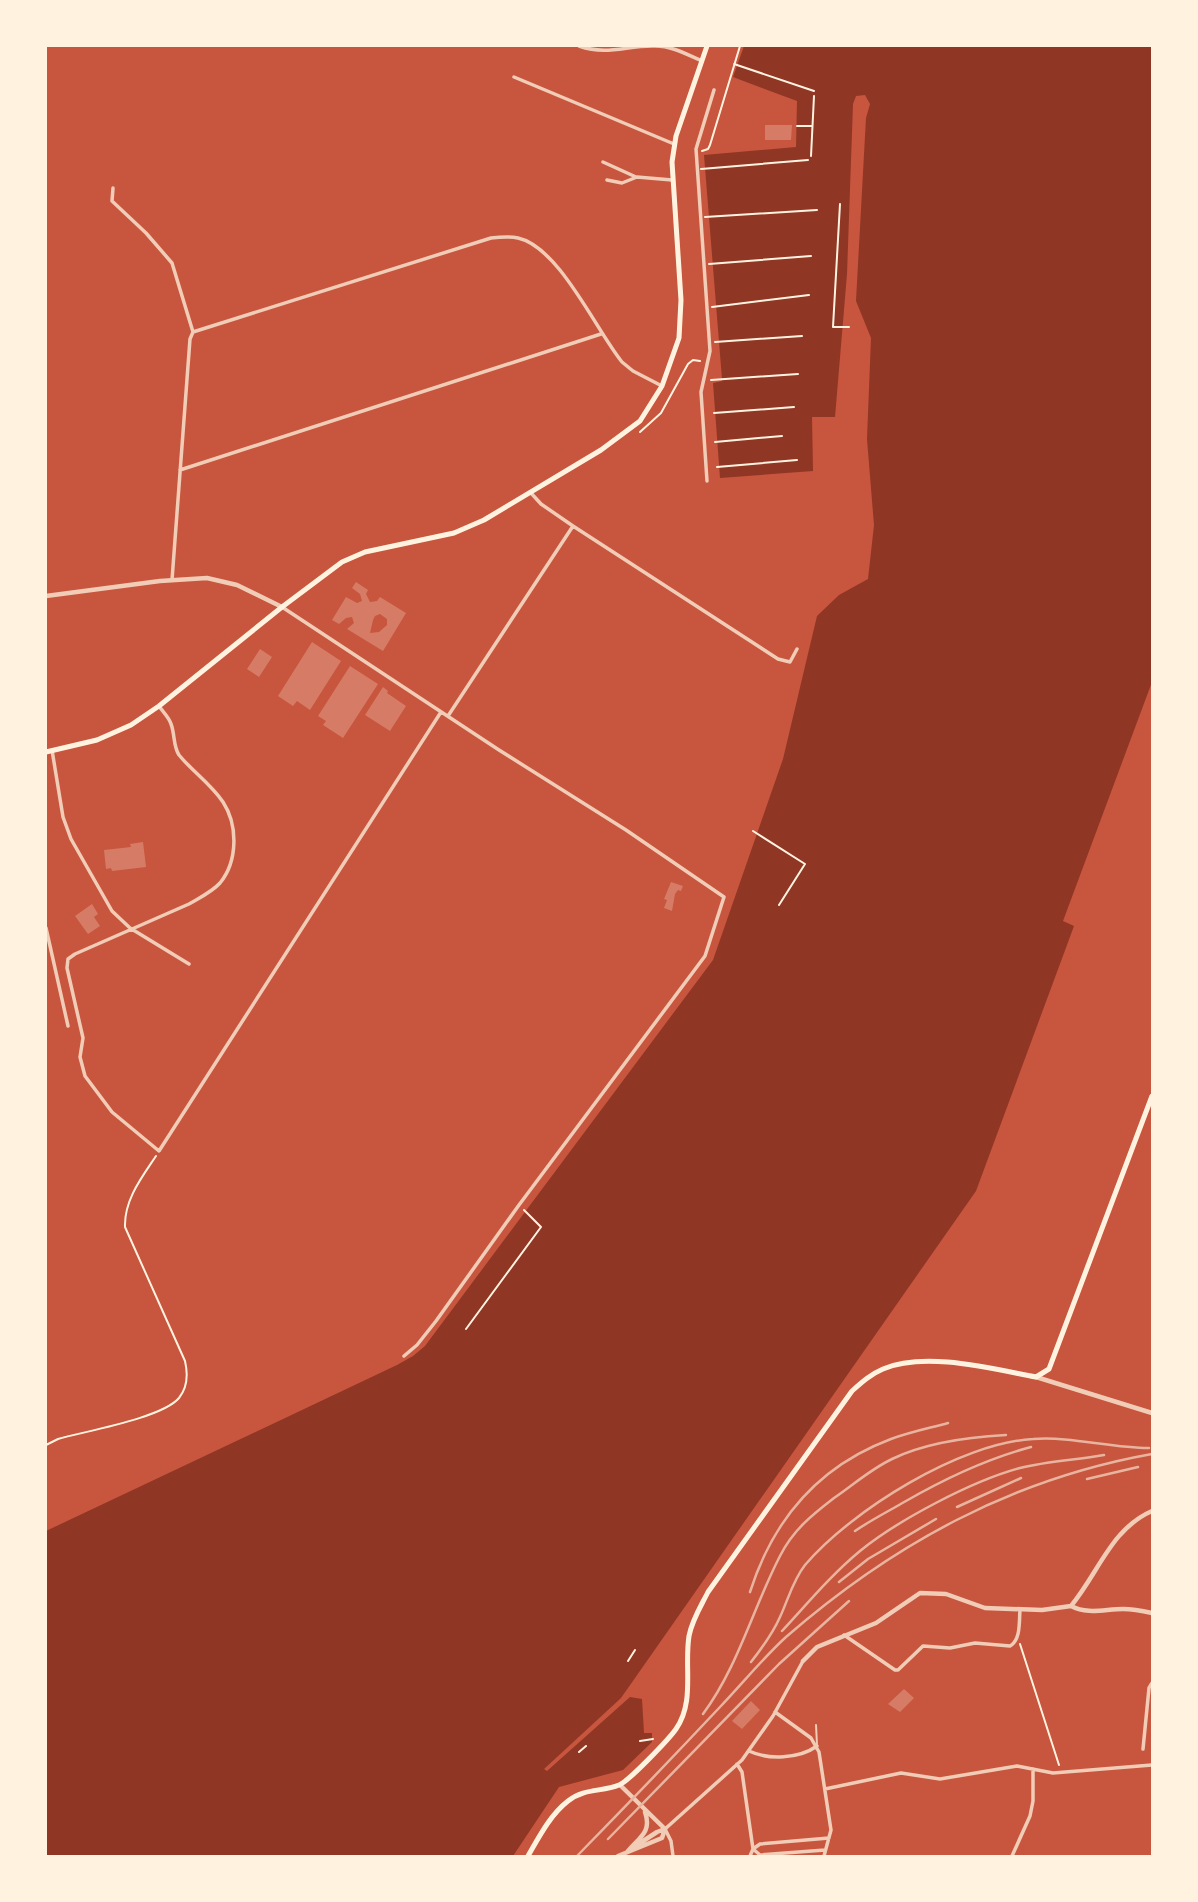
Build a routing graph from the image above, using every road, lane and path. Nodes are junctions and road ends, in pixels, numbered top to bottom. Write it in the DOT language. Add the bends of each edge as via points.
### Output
graph roads {
  1 [pos="579,46"];
  2 [pos="707,46"];
  3 [pos="740,46"];
  4 [pos="702,61"];
  5 [pos="733,64"];
  6 [pos="514,77"];
  7 [pos="714,90"];
  8 [pos="814,91"];
  9 [pos="814,96"];
  10 [pos="797,126"];
  11 [pos="813,126"];
  12 [pos="674,144"];
  13 [pos="699,156"];
  14 [pos="811,156"];
  15 [pos="808,160"];
  16 [pos="603,162"];
  17 [pos="700,169"];
  18 [pos="637,177"];
  19 [pos="607,180"];
  20 [pos="672,180"];
  21 [pos="113,188"];
  22 [pos="840,204"];
  23 [pos="817,210"];
  24 [pos="704,218"];
  25 [pos="811,256"];
  26 [pos="708,264"];
  27 [pos="809,295"];
  28 [pos="711,307"];
  29 [pos="849,327"];
  30 [pos="193,332"];
  31 [pos="601,334"];
  32 [pos="802,337"];
  33 [pos="715,350"];
  34 [pos="707,362"];
  35 [pos="798,374"];
  36 [pos="711,380"];
  37 [pos="662,386"];
  38 [pos="794,407"];
  39 [pos="714,413"];
  40 [pos="640,432"];
  41 [pos="782,436"];
  42 [pos="715,442"];
  43 [pos="797,460"];
  44 [pos="717,467"];
  45 [pos="180,470"];
  46 [pos="707,481"];
  47 [pos="531,493"];
  48 [pos="573,526"];
  49 [pos="172,580"];
  50 [pos="46,596"];
  51 [pos="282,607"];
  52 [pos="797,649"];
  53 [pos="159,706"];
  54 [pos="441,712"];
  55 [pos="448,716"];
  56 [pos="49,751"];
  57 [pos="753,831"];
  58 [pos="779,905"];
  59 [pos="46,928"];
  60 [pos="130,929"];
  61 [pos="189,964"];
  62 [pos="68,1026"];
  63 [pos="1153,1096"];
  64 [pos="159,1152"];
  65 [pos="519,1205"];
  66 [pos="466,1329"];
  67 [pos="404,1356"];
  68 [pos="1036,1377"];
  69 [pos="1153,1413"];
  70 [pos="46,1445"];
  71 [pos="1153,1511"];
  72 [pos="1071,1606"];
  73 [pos="1020,1610"];
  74 [pos="1153,1613"];
  75 [pos="845,1635"];
  76 [pos="1018,1636"];
  77 [pos="635,1650"];
  78 [pos="628,1661"];
  79 [pos="803,1661"];
  80 [pos="1153,1683"];
  81 [pos="775,1713"];
  82 [pos="816,1725"];
  83 [pos="653,1739"];
  84 [pos="640,1741"];
  85 [pos="577,1743"];
  86 [pos="817,1746"];
  87 [pos="1143,1749"];
  88 [pos="749,1751"];
  89 [pos="579,1752"];
  90 [pos="737,1764"];
  91 [pos="1153,1765"];
  92 [pos="1033,1769"];
  93 [pos="1062,1773"];
  94 [pos="620,1785"];
  95 [pos="825,1789"];
  96 [pos="643,1808"];
  97 [pos="665,1829"];
  98 [pos="829,1838"];
  99 [pos="753,1849"];
  100 [pos="826,1850"];
  101 [pos="627,1851"];
  102 [pos="528,1857"];
  103 [pos="618,1857"];
  104 [pos="673,1857"];
  105 [pos="750,1857"];
  106 [pos="824,1857"];
  107 [pos="1012,1857"];
  1 -- 4 [label="street" via="596,51 674,48"];
  2 -- 4 [label="main road"];
  3 -- 5 [label="path"];
  4 -- 12 [label="main road"];
  5 -- 8 [label="path"];
  5 -- 13 [label="path" via="710,145"];
  6 -- 12 [label="street"];
  7 -- 34 [label="street" via="696,149 710,351"];
  9 -- 11 [label="path"];
  10 -- 11 [label="path"];
  11 -- 14 [label="path"];
  12 -- 20 [label="main road"];
  15 -- 17 [label="path"];
  16 -- 18 [label="street"];
  18 -- 19 [label="street" via="622,183"];
  18 -- 20 [label="street"];
  20 -- 37 [label="main road" via="682,317 676,352"];
  21 -- 30 [label="street" via="112,201 172,263"];
  22 -- 29 [label="path" via="833,327"];
  23 -- 24 [label="path"];
  25 -- 26 [label="path"];
  27 -- 28 [label="path"];
  30 -- 31 [label="street" via="507,236 547,253"];
  30 -- 45 [label="street"];
  31 -- 37 [label="street" via="622,362"];
  31 -- 45 [label="street"];
  32 -- 33 [label="path" via="714,342"];
  34 -- 40 [label="path" via="688,364 661,413"];
  34 -- 46 [label="street" via="701,392"];
  35 -- 36 [label="path"];
  37 -- 47 [label="main road" via="648,412 630,430"];
  38 -- 39 [label="path"];
  41 -- 42 [label="path"];
  43 -- 44 [label="path"];
  45 -- 49 [label="street"];
  47 -- 48 [label="street"];
  47 -- 51 [label="main road" via="467,528 356,555"];
  48 -- 52 [label="street" via="778,659 790,662"];
  48 -- 55 [label="street"];
  49 -- 50 [label="street"];
  49 -- 51 [label="street" via="221,580"];
  51 -- 53 [label="main road"];
  51 -- 54 [label="street"];
  53 -- 56 [label="main road" via="115,734"];
  53 -- 60 [label="street" via="171,722 178,754 228,811 234,847 228,868 212,889"];
  54 -- 55 [label="street"];
  54 -- 64 [label="street"];
  55 -- 65 [label="street" via="724,897 705,957"];
  56 -- 60 [label="street" via="71,839 113,911"];
  57 -- 58 [label="path" via="805,864"];
  59 -- 62 [label="street"];
  60 -- 61 [label="street"];
  60 -- 64 [label="street" via="75,954 68,959 67,968 83,1038 80,1057 85,1076 112,1112"];
  63 -- 68 [label="main road" via="1051,1364"];
  64 -- 70 [label="path" via="129,1199 125,1227 185,1361 186,1387 171,1405 154,1413"];
  65 -- 66 [label="path" via="541,1227"];
  65 -- 67 [label="street" via="418,1345"];
  68 -- 69 [label="street"];
  68 -- 94 [label="main road" via="948,1362 916,1363 886,1367 852,1391 708,1592 689,1634 684,1714 666,1742"];
  71 -- 72 [label="street" via="1122,1530"];
  72 -- 73 [label="street"];
  72 -- 74 [label="street" via="1088,1611"];
  73 -- 75 [label="street" via="985,1608 946,1594 920,1594 876,1623"];
  73 -- 76 [label="street"];
  75 -- 76 [label="street" via="895,1670 923,1646 1010,1646"];
  75 -- 79 [label="street" via="817,1647"];
  76 -- 93 [label="path"];
  77 -- 78 [label="path"];
  79 -- 81 [label="street"];
  80 -- 87 [label="street"];
  81 -- 86 [label="street"];
  81 -- 88 [label="street"];
  82 -- 86 [label="lane"];
  83 -- 84 [label="path"];
  85 -- 89 [label="path" via="584,1747"];
  86 -- 88 [label="street" via="803,1754 770,1757"];
  86 -- 95 [label="street"];
  88 -- 90 [label="street"];
  90 -- 97 [label="street"];
  90 -- 99 [label="street"];
  91 -- 93 [label="street"];
  92 -- 93 [label="street"];
  92 -- 95 [label="street" via="1017,1766 940,1779 901,1773"];
  92 -- 107 [label="street" via="1030,1816"];
  94 -- 96 [label="street"];
  94 -- 102 [label="main road" via="570,1799 543,1830"];
  95 -- 98 [label="street"];
  96 -- 97 [label="street"];
  96 -- 101 [label="street" via="648,1829"];
  97 -- 101 [label="street" via="662,1838"];
  97 -- 104 [label="street"];
  98 -- 99 [label="street" via="760,1844"];
  98 -- 100 [label="street"];
  99 -- 100 [label="street" via="760,1855"];
  99 -- 105 [label="street"];
  100 -- 106 [label="street"];
  101 -- 103 [label="street"];
}
